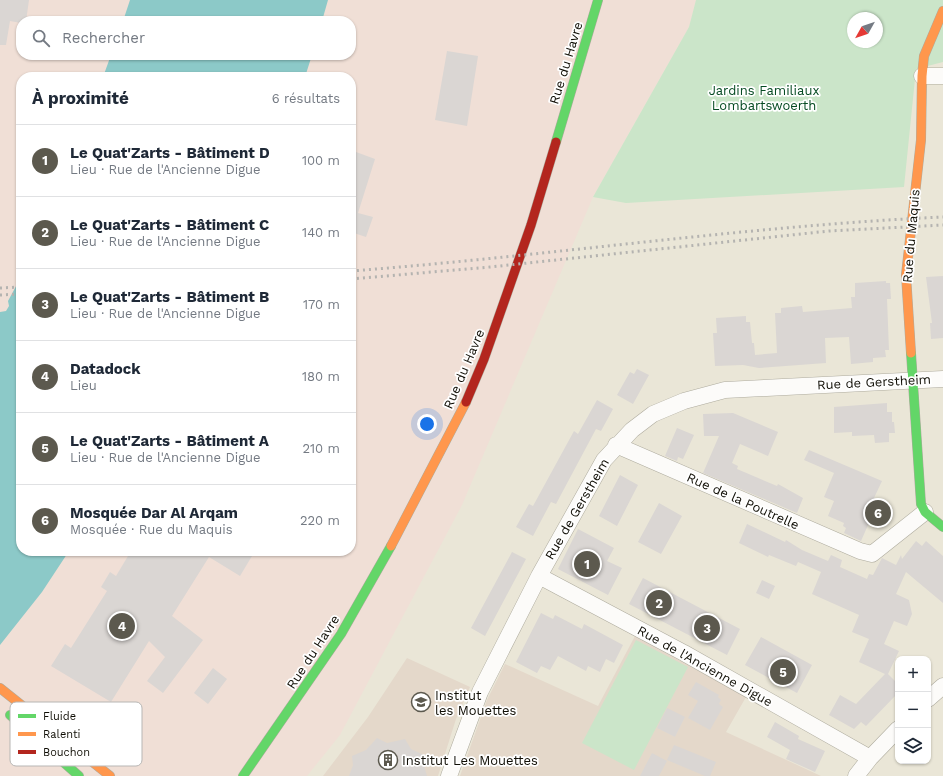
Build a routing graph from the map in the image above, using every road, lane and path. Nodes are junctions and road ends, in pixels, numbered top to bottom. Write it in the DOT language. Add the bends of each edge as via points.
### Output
graph roads {
  1 [pos="598,0"];
  2 [pos="943,11"];
  3 [pos="922,76"];
  4 [pos="943,76"];
  5 [pos="943,379"];
  6 [pos="912,381"];
  7 [pos="616,445"];
  8 [pos="925,512"];
  9 [pos="943,527"];
  10 [pos="539,576"];
  11 [pos="943,686"];
  12 [pos="1,689"];
  13 [pos="931,696"];
  14 [pos="17,702"];
  15 [pos="0,707"];
  16 [pos="10,715"];
  17 [pos="895,731"];
  18 [pos="870,758"];
  19 [pos="68,766"];
  20 [pos="97,766"];
  21 [pos="79,776"];
  22 [pos="110,776"];
  23 [pos="243,776"];
  24 [pos="449,776"];
  25 [pos="856,776"];
  1 -- 23 [label="main road, Rue du Havre" via="531,225 484,359 467,399 404,521 341,634"];
  2 -- 3 [label="main road, Rue du Maquis" via="924,56"];
  3 -- 4 [label="street"];
  3 -- 6 [label="main road, Rue du Maquis" via="921,140 906,275"];
  5 -- 6 [label="street, Rue de Gerstheim"];
  6 -- 7 [label="street, Rue de Gerstheim" via="726,390 684,401 653,414"];
  6 -- 8 [label="main road, Rue du Maquis" via="920,504"];
  7 -- 8 [label="street, Rue de la Poutrelle" via="860,552 872,554"];
  7 -- 10 [label="street, Rue de Gerstheim" via="604,460"];
  8 -- 9 [label="main road"];
  10 -- 18 [label="street, Rue de l'Ancienne Digue" via="684,653"];
  10 -- 24 [label="street, Rue de Gerstheim" via="480,692"];
  11 -- 13 [label="street"];
  12 -- 14 [label="main road"];
  15 -- 16 [label="main road"];
  17 -- 18 [label="street"];
  18 -- 25 [label="street"];
  19 -- 21 [label="main road"];
  20 -- 22 [label="main road"];
}
